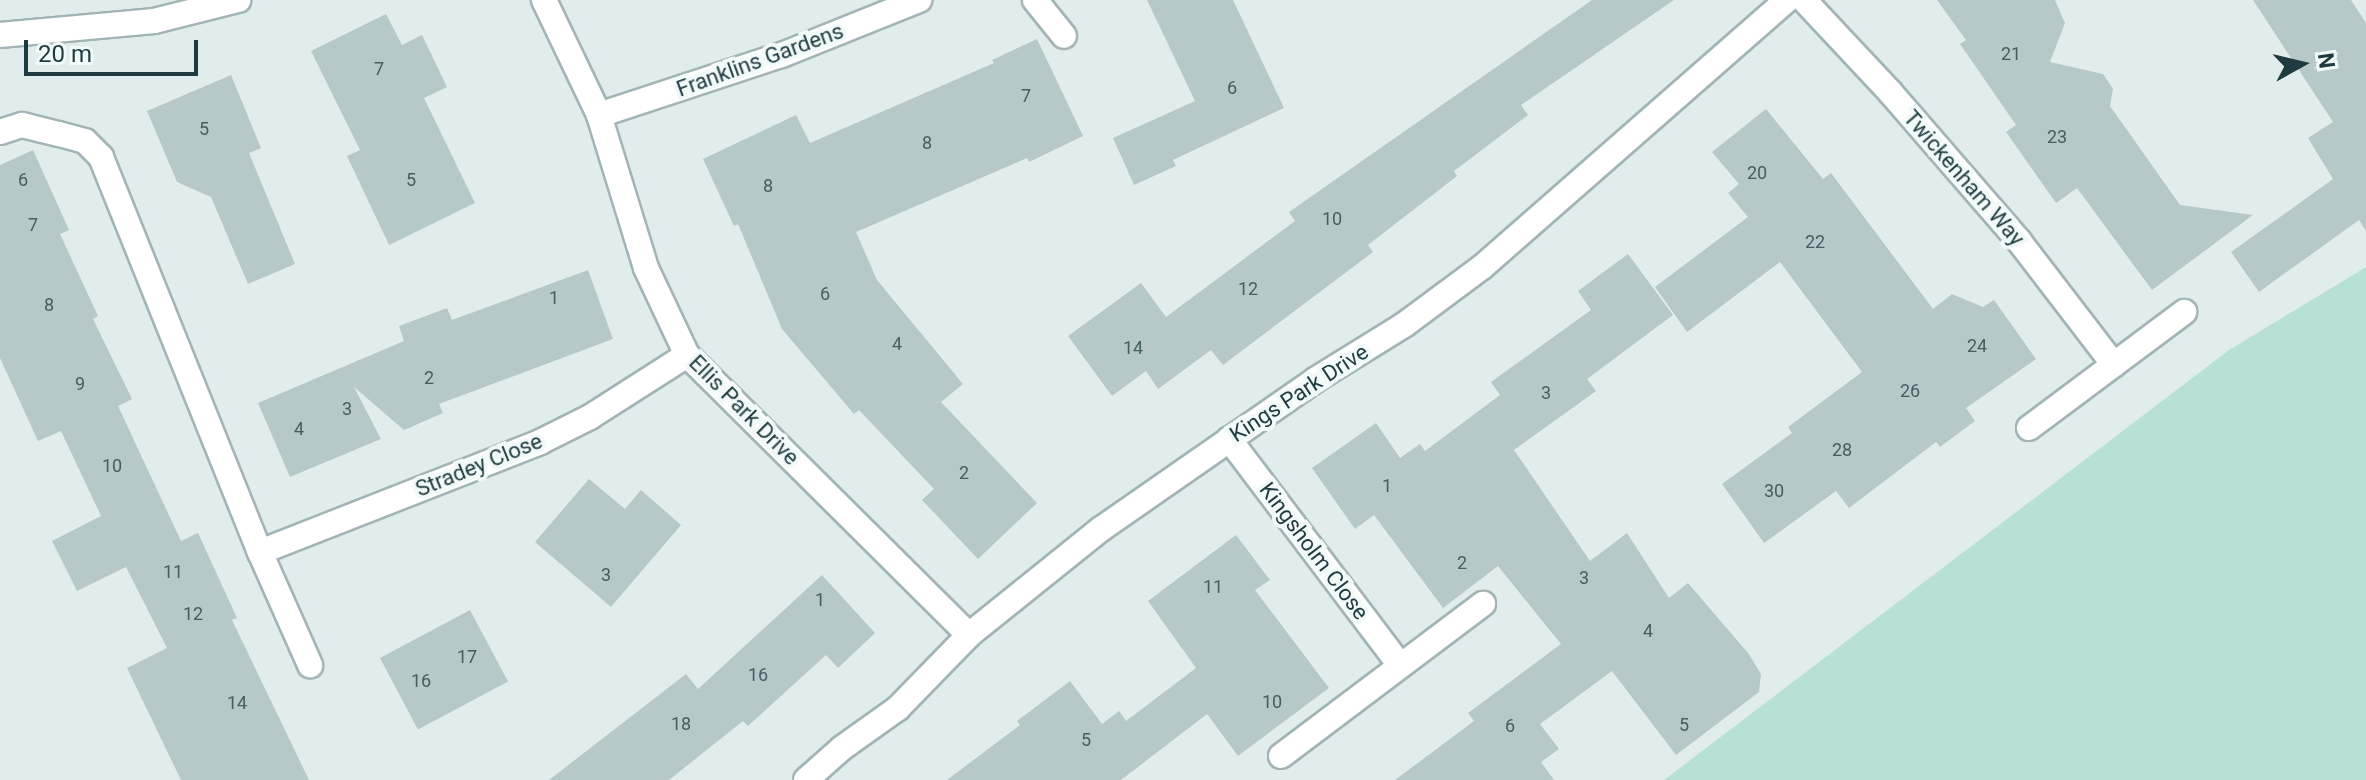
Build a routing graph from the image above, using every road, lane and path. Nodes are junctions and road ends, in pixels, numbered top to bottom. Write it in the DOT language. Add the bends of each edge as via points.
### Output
graph roads {
  1 [pos="238,0"];
  2 [pos="544,0"];
  3 [pos="919,0"];
  4 [pos="1035,0"];
  5 [pos="1787,0"];
  6 [pos="1804,0"];
  7 [pos="0,35"];
  8 [pos="1064,36"];
  9 [pos="599,115"];
  10 [pos="0,132"];
  11 [pos="2184,312"];
  12 [pos="687,355"];
  13 [pos="2114,365"];
  14 [pos="2029,428"];
  15 [pos="1229,439"];
  16 [pos="260,552"];
  17 [pos="1483,604"];
  18 [pos="969,635"];
  19 [pos="1399,664"];
  20 [pos="310,665"];
  21 [pos="1281,756"];
  22 [pos="806,780"];
  1 -- 7 [label="street" via="154,21"];
  2 -- 9 [label="street, Ellis Park Drive"];
  3 -- 9 [label="street, Franklins Gardens" via="782,55"];
  4 -- 8 [label="street"];
  5 -- 15 [label="street, Kings Park Drive" via="1482,267 1404,325"];
  6 -- 13 [label="street, Twickenham Way" via="2019,241"];
  9 -- 12 [label="street, Ellis Park Drive" via="646,268"];
  10 -- 16 [label="street" via="22,125 59,134 85,141 101,157"];
  11 -- 13 [label="street"];
  12 -- 16 [label="street, Stradey Close" via="540,442"];
  12 -- 18 [label="street, Ellis Park Drive"];
  13 -- 14 [label="street"];
  15 -- 18 [label="street, Kings Park Drive" via="1101,529"];
  15 -- 19 [label="street, Kingsholm Close"];
  16 -- 20 [label="street"];
  17 -- 19 [label="street"];
  18 -- 22 [label="street, Kings Park Drive" via="898,708"];
  19 -- 21 [label="street"];
}
